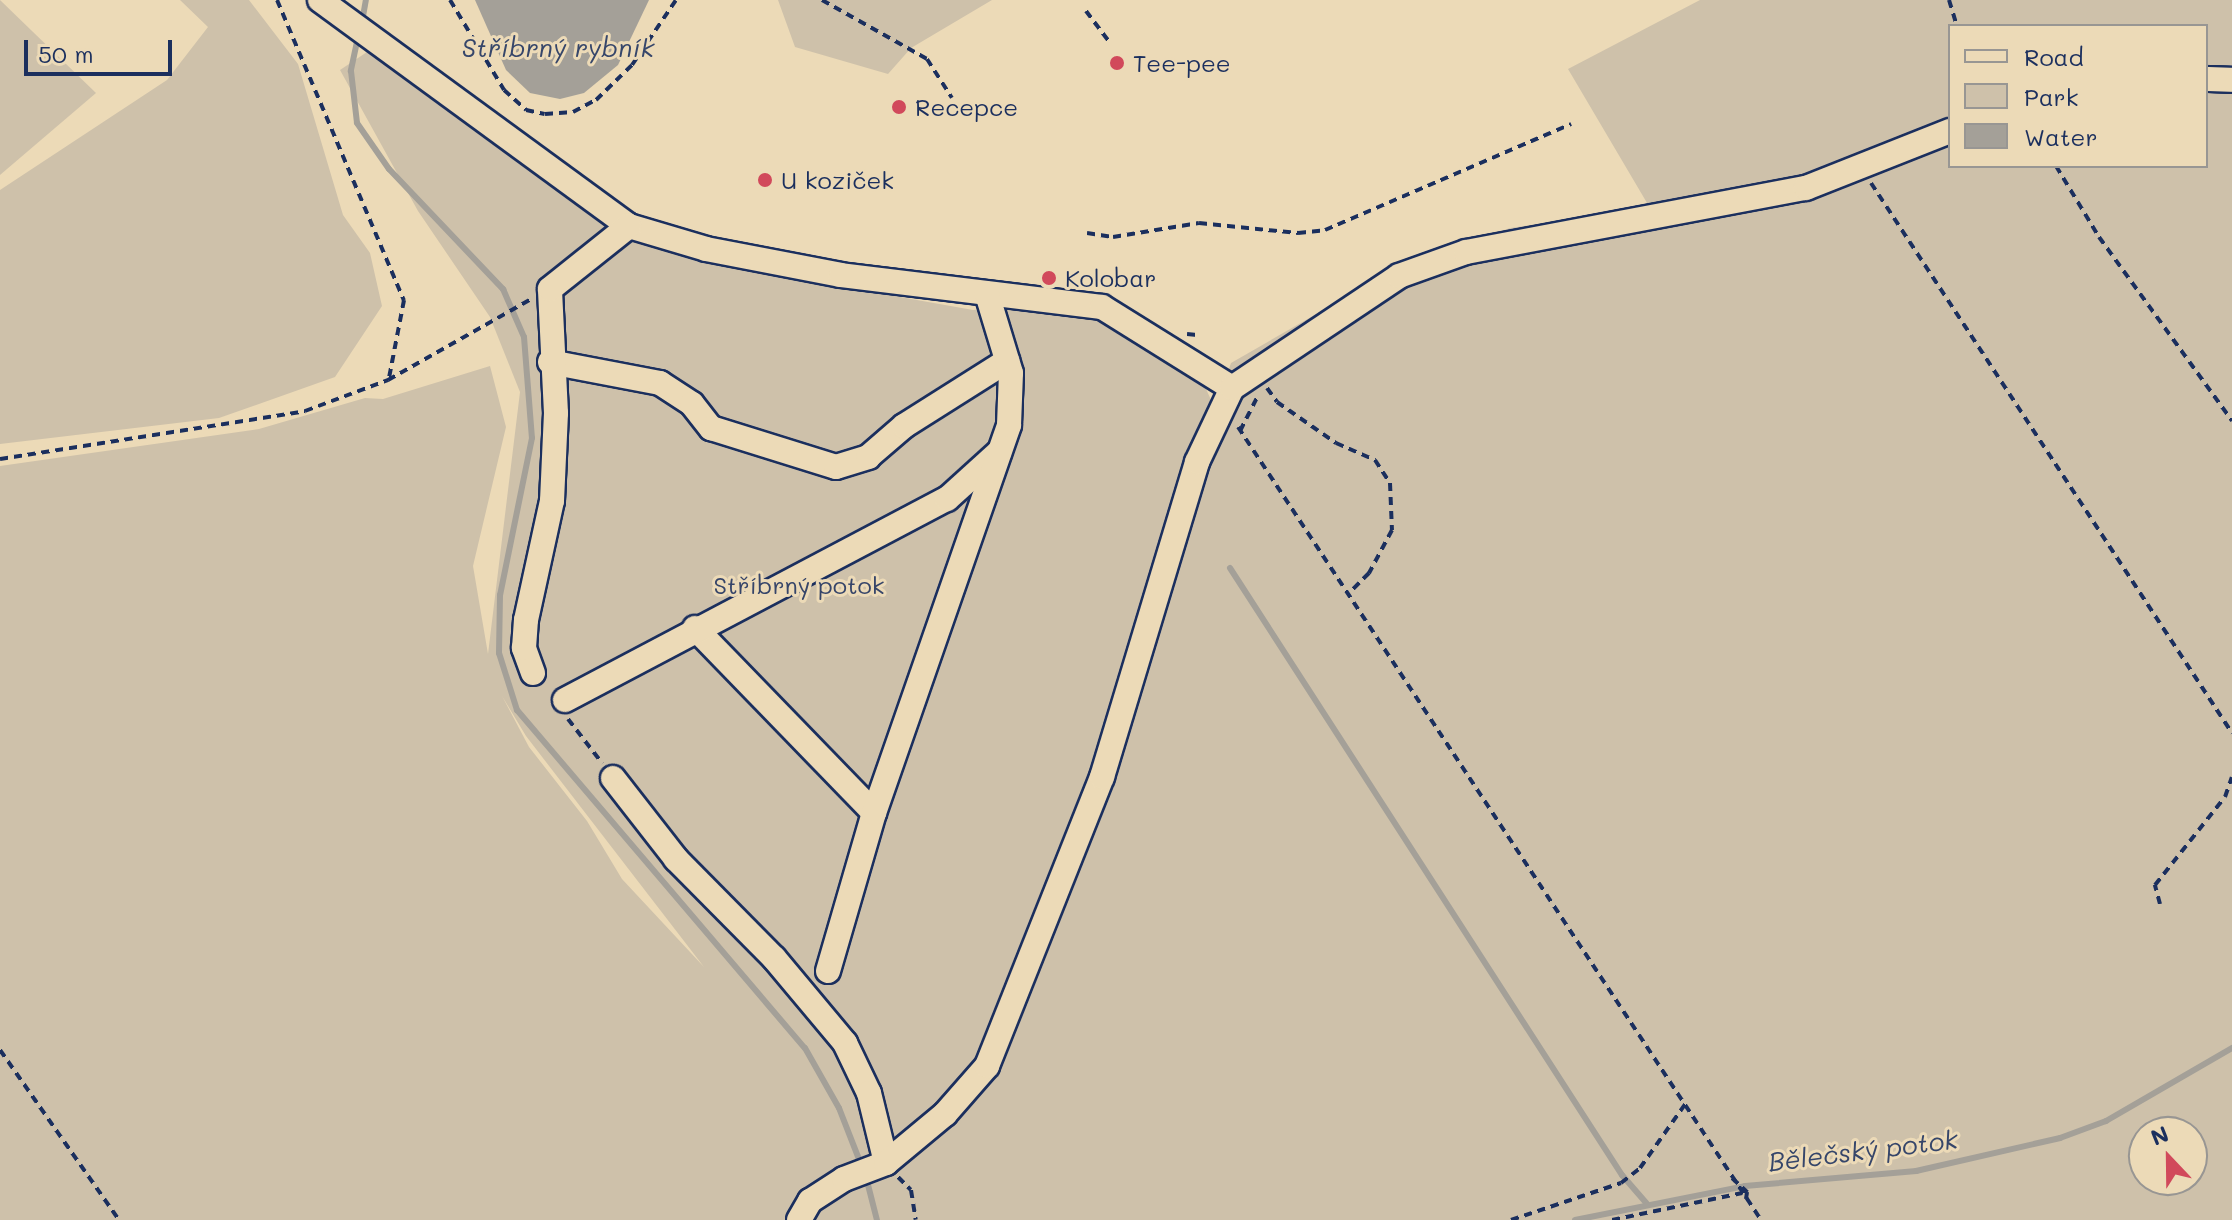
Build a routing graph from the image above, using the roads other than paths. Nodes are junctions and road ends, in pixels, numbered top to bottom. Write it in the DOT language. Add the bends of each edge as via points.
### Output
graph roads {
  1 [pos="320,0"];
  2 [pos="2208,79"];
  3 [pos="2232,80"];
  4 [pos="1948,132"];
  5 [pos="629,226"];
  6 [pos="987,294"];
  7 [pos="1007,361"];
  8 [pos="550,362"];
  9 [pos="1228,398"];
  10 [pos="1001,450"];
  11 [pos="686,632"];
  12 [pos="533,673"];
  13 [pos="565,707"];
  14 [pos="613,778"];
  15 [pos="874,813"];
  16 [pos="828,971"];
  17 [pos="886,1163"];
  18 [pos="799,1220"];
  1 -- 5 [label="lane"];
  2 -- 3 [label="lane"];
  4 -- 9 [label="lane" via="1806,188 1466,252 1399,276"];
  5 -- 6 [label="lane" via="706,249"];
  5 -- 8 [label="lane" via="550,289"];
  6 -- 7 [label="lane"];
  6 -- 9 [label="lane" via="1102,307"];
  7 -- 8 [label="lane" via="904,426 868,457 836,467 711,428 692,404 660,383"];
  7 -- 10 [label="lane" via="1013,400"];
  8 -- 12 [label="lane" via="556,413 552,501 524,648"];
  9 -- 17 [label="lane" via="1197,462 1102,777 987,1066 945,1114"];
  10 -- 11 [label="lane" via="947,499"];
  10 -- 15 [label="lane"];
  11 -- 13 [label="lane"];
  11 -- 15 [label="lane"];
  14 -- 17 [label="lane" via="676,859 774,958 845,1043 869,1093"];
  15 -- 16 [label="lane"];
  17 -- 18 [label="lane" via="844,1179 810,1201"];
}
